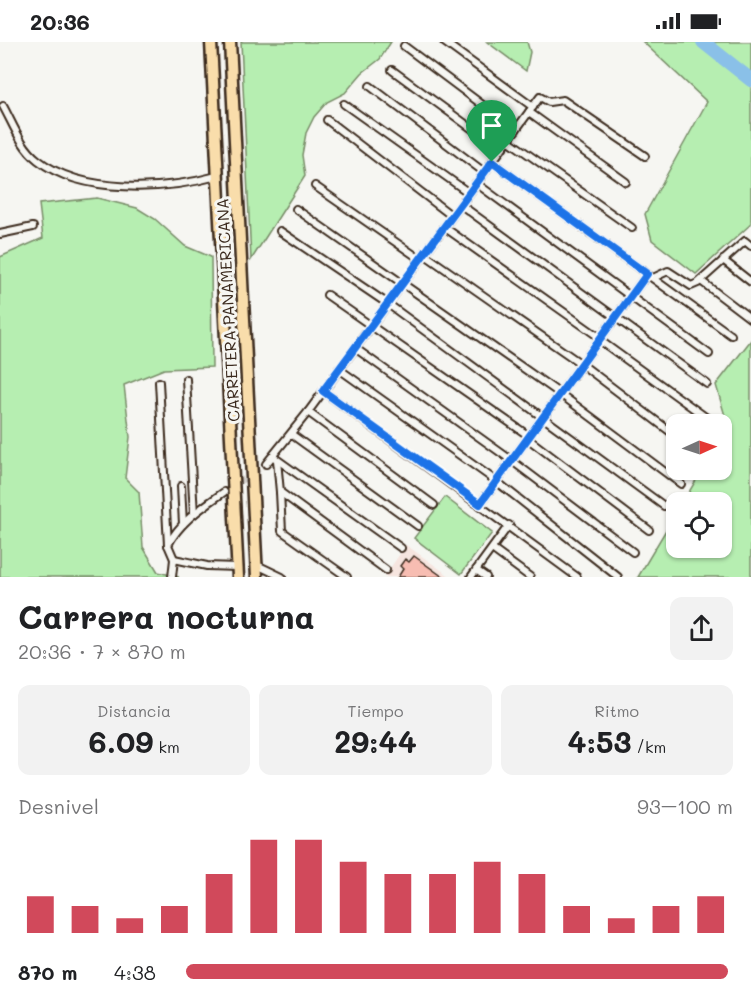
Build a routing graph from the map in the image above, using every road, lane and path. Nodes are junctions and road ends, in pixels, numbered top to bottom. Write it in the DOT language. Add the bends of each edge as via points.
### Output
graph roads {
  1 [pos="212,42"];
  2 [pos="230,42"];
  3 [pos="444,42"];
  4 [pos="404,46"];
  5 [pos="392,70"];
  6 [pos="370,86"];
  7 [pos="344,104"];
  8 [pos="3,106"];
  9 [pos="531,110"];
  10 [pos="327,120"];
  11 [pos="516,130"];
  12 [pos="508,140"];
  13 [pos="501,150"];
  14 [pos="645,156"];
  15 [pos="492,162"];
  16 [pos="484,172"];
  17 [pos="217,176"];
  18 [pos="626,182"];
  19 [pos="476,183"];
  20 [pos="315,186"];
  21 [pos="469,193"];
  22 [pos="461,205"];
  23 [pos="296,209"];
  24 [pos="452,216"];
  25 [pos="239,226"];
  26 [pos="33,227"];
  27 [pos="444,227"];
  28 [pos="220,228"];
  29 [pos="632,228"];
  30 [pos="280,231"];
  31 [pos="0,234"];
  32 [pos="751,246"];
  33 [pos="422,257"];
  34 [pos="723,260"];
  35 [pos="650,276"];
  36 [pos="701,281"];
  37 [pos="404,282"];
  38 [pos="751,282"];
  39 [pos="327,295"];
  40 [pos="631,295"];
  41 [pos="387,304"];
  42 [pos="615,316"];
  43 [pos="751,319"];
  44 [pos="372,325"];
  45 [pos="731,335"];
  46 [pos="598,338"];
  47 [pos="355,348"];
  48 [pos="709,354"];
  49 [pos="580,363"];
  50 [pos="339,369"];
  51 [pos="186,379"];
  52 [pos="159,382"];
  53 [pos="707,384"];
  54 [pos="323,391"];
  55 [pos="559,393"];
  56 [pos="308,412"];
  57 [pos="701,414"];
  58 [pos="543,416"];
  59 [pos="666,428"];
  60 [pos="291,434"];
  61 [pos="528,437"];
  62 [pos="274,458"];
  63 [pos="511,460"];
  64 [pos="266,464"];
  65 [pos="496,481"];
  66 [pos="681,484"];
  67 [pos="181,486"];
  68 [pos="252,492"];
  69 [pos="280,492"];
  70 [pos="229,493"];
  71 [pos="480,504"];
  72 [pos="434,505"];
  73 [pos="664,506"];
  74 [pos="194,514"];
  75 [pos="183,524"];
  76 [pos="509,525"];
  77 [pos="418,526"];
  78 [pos="649,530"];
  79 [pos="168,546"];
  80 [pos="401,548"];
  81 [pos="492,549"];
  82 [pos="633,552"];
  83 [pos="174,559"];
  84 [pos="256,565"];
  85 [pos="386,570"];
  86 [pos="476,570"];
  87 [pos="238,572"];
  88 [pos="172,577"];
  89 [pos="257,577"];
  90 [pos="282,577"];
  91 [pos="346,577"];
  92 [pos="471,577"];
  93 [pos="486,577"];
  94 [pos="530,577"];
  95 [pos="577,577"];
  96 [pos="618,577"];
  1 -- 17 [label="highway, CARRETERA PANAMERICANA"];
  2 -- 25 [label="highway, CARRETERA PANAMERICANA"];
  3 -- 9 [label="street"];
  4 -- 11 [label="street"];
  5 -- 13 [label="street"];
  6 -- 16 [label="street"];
  7 -- 21 [label="street"];
  8 -- 17 [label="street" via="25,146 38,160 80,180 138,187 183,184"];
  9 -- 11 [label="street"];
  9 -- 14 [label="street" via="540,97 549,102 563,100"];
  9 -- 18 [label="street"];
  10 -- 24 [label="street"];
  11 -- 12 [label="street"];
  12 -- 13 [label="street"];
  12 -- 29 [label="street"];
  13 -- 15 [label="street"];
  15 -- 16 [label="street"];
  15 -- 35 [label="street"];
  16 -- 19 [label="street"];
  17 -- 28 [label="highway, CARRETERA PANAMERICANA"];
  19 -- 21 [label="street"];
  19 -- 40 [label="street"];
  20 -- 33 [label="street"];
  21 -- 22 [label="street"];
  22 -- 24 [label="street"];
  22 -- 42 [label="street"];
  23 -- 37 [label="street"];
  24 -- 27 [label="street"];
  25 -- 28 [label="highway"];
  25 -- 68 [label="highway, CARRETERA PANAMERICANA"];
  26 -- 31 [label="street"];
  27 -- 33 [label="street"];
  27 -- 46 [label="street"];
  28 -- 70 [label="highway, CARRETERA PANAMERICANA"];
  30 -- 41 [label="street"];
  32 -- 34 [label="street" via="745,241"];
  33 -- 37 [label="street"];
  33 -- 49 [label="street"];
  34 -- 36 [label="street"];
  34 -- 38 [label="street"];
  35 -- 36 [label="street" via="669,271 691,286"];
  35 -- 40 [label="street"];
  35 -- 45 [label="street"];
  36 -- 43 [label="street"];
  37 -- 41 [label="street"];
  37 -- 55 [label="street"];
  39 -- 44 [label="street"];
  40 -- 42 [label="street"];
  40 -- 48 [label="street"];
  41 -- 44 [label="street"];
  41 -- 58 [label="street"];
  42 -- 46 [label="street"];
  42 -- 53 [label="street"];
  44 -- 47 [label="street"];
  44 -- 61 [label="street"];
  46 -- 49 [label="street"];
  46 -- 57 [label="street"];
  47 -- 50 [label="street"];
  47 -- 63 [label="street"];
  49 -- 55 [label="street"];
  49 -- 59 [label="street"];
  50 -- 54 [label="street"];
  50 -- 65 [label="street"];
  51 -- 74 [label="street"];
  52 -- 79 [label="street"];
  54 -- 56 [label="street"];
  54 -- 71 [label="street"];
  55 -- 58 [label="street"];
  55 -- 66 [label="street"];
  56 -- 60 [label="street"];
  56 -- 72 [label="street"];
  58 -- 61 [label="street"];
  58 -- 73 [label="street"];
  60 -- 62 [label="street"];
  60 -- 77 [label="street"];
  61 -- 63 [label="street"];
  61 -- 78 [label="street"];
  62 -- 64 [label="street"];
  62 -- 69 [label="street"];
  62 -- 80 [label="street"];
  63 -- 65 [label="street"];
  63 -- 82 [label="street"];
  65 -- 71 [label="street"];
  65 -- 96 [label="street"];
  67 -- 75 [label="street"];
  68 -- 70 [label="highway"];
  68 -- 84 [label="highway, CARRETERA PANAMERICANA"];
  69 -- 85 [label="street"];
  69 -- 91 [label="street" via="282,531"];
  70 -- 74 [label="street"];
  70 -- 87 [label="highway, CARRETERA PANAMERICANA"];
  71 -- 76 [label="street"];
  74 -- 75 [label="street"];
  75 -- 79 [label="street"];
  76 -- 81 [label="street"];
  76 -- 95 [label="street"];
  79 -- 83 [label="street"];
  81 -- 86 [label="street"];
  81 -- 94 [label="street"];
  83 -- 87 [label="street"];
  83 -- 88 [label="street"];
  84 -- 89 [label="highway, CARRETERA PANAMERICANA"];
  84 -- 90 [label="street"];
  86 -- 92 [label="street"];
  86 -- 93 [label="street"];
}
